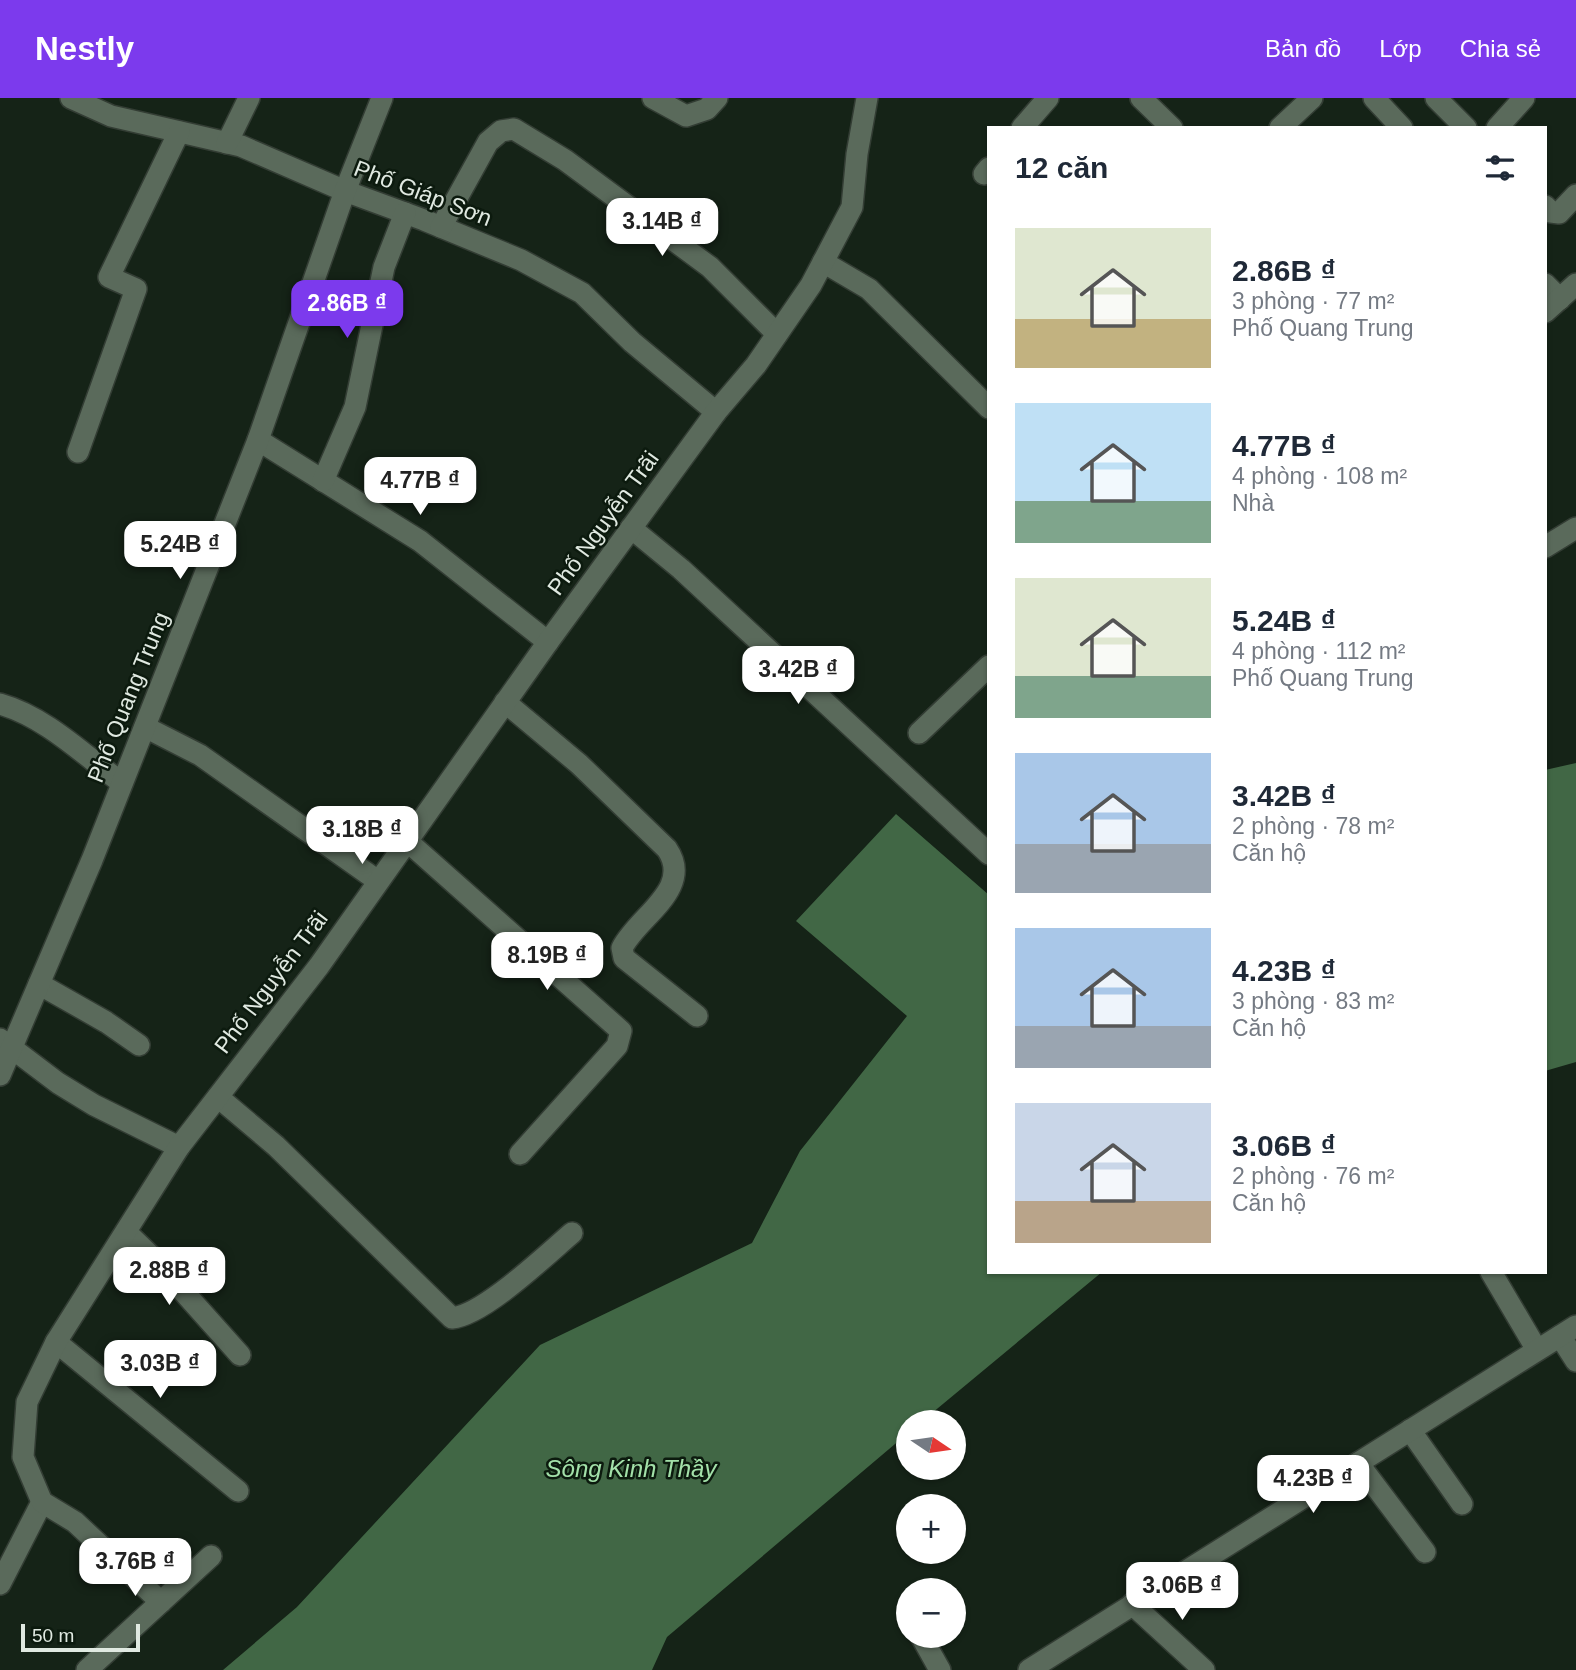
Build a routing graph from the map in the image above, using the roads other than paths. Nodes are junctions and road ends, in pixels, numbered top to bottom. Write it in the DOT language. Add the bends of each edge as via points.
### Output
graph roads {
  1 [pos="249,98"];
  2 [pos="382,98"];
  3 [pos="653,98"];
  4 [pos="716,98"];
  5 [pos="867,98"];
  6 [pos="1048,98"];
  7 [pos="1141,98"];
  8 [pos="1312,98"];
  9 [pos="1374,98"];
  10 [pos="1436,98"];
  11 [pos="1524,98"];
  12 [pos="75,99"];
  13 [pos="1024,126"];
  14 [pos="1170,126"];
  15 [pos="1282,126"];
  16 [pos="1400,126"];
  17 [pos="1464,126"];
  18 [pos="1499,126"];
  19 [pos="179,132"];
  20 [pos="228,143"];
  21 [pos="345,191"];
  22 [pos="1576,195"];
  23 [pos="1547,208"];
  24 [pos="405,213"];
  25 [pos="441,227"];
  26 [pos="824,262"];
  27 [pos="1576,284"];
  28 [pos="1547,290"];
  29 [pos="1553,306"];
  30 [pos="777,334"];
  31 [pos="987,404"];
  32 [pos="716,412"];
  33 [pos="258,440"];
  34 [pos="78,452"];
  35 [pos="323,481"];
  36 [pos="631,528"];
  37 [pos="1576,528"];
  38 [pos="1547,546"];
  39 [pos="548,642"];
  40 [pos="987,668"];
  41 [pos="505,702"];
  42 [pos="0,704"];
  43 [pos="145,727"];
  44 [pos="919,733"];
  45 [pos="122,783"];
  46 [pos="406,840"];
  47 [pos="987,852"];
  48 [pos="377,881"];
  49 [pos="39,984"];
  50 [pos="697,1016"];
  51 [pos="6,1043"];
  52 [pos="139,1045"];
  53 [pos="0,1074"];
  54 [pos="218,1097"];
  55 [pos="179,1147"];
  56 [pos="520,1154"];
  57 [pos="125,1232"];
  58 [pos="572,1233"];
  59 [pos="1492,1274"];
  60 [pos="1568,1331"];
  61 [pos="57,1342"];
  62 [pos="1537,1350"];
  63 [pos="240,1355"];
  64 [pos="1576,1361"];
  65 [pos="1410,1430"];
  66 [pos="1358,1463"];
  67 [pos="237,1490"];
  68 [pos="42,1502"];
  69 [pos="1462,1504"];
  70 [pos="1425,1552"];
  71 [pos="211,1556"];
  72 [pos="0,1584"];
  73 [pos="161,1602"];
  74 [pos="1132,1604"];
  75 [pos="928,1648"];
  76 [pos="87,1670"];
  77 [pos="940,1670"];
  78 [pos="1029,1670"];
  79 [pos="1204,1670"];
  1 -- 20 [label="street"];
  2 -- 21 [label="street, Phố Quang Trung"];
  3 -- 4 [label="street" via="686,116 707,109"];
  5 -- 26 [label="street, Phố Nguyễn Trãi" via="852,207"];
  6 -- 13 [label="street"];
  7 -- 14 [label="street"];
  8 -- 15 [label="street"];
  9 -- 16 [label="street"];
  10 -- 17 [label="street"];
  11 -- 18 [label="street"];
  12 -- 19 [label="street, Phố Giáp Sơn" via="111,116"];
  19 -- 20 [label="street, Phố Giáp Sơn"];
  19 -- 34 [label="street" via="109,277 136,289"];
  20 -- 21 [label="street, Phố Giáp Sơn"];
  21 -- 24 [label="street, Phố Giáp Sơn"];
  21 -- 33 [label="street, Phố Quang Trung"];
  22 -- 23 [label="street" via="1559,213"];
  24 -- 25 [label="street, Phố Giáp Sơn"];
  24 -- 35 [label="street" via="384,267 355,407"];
  25 -- 30 [label="street" via="488,142 501,131 514,129 565,160 710,267"];
  25 -- 32 [label="street, Phố Giáp Sơn" via="521,260 582,293"];
  26 -- 30 [label="street, Phố Nguyễn Trãi"];
  26 -- 31 [label="street" via="869,289"];
  27 -- 29 [label="street"];
  28 -- 29 [label="street"];
  30 -- 32 [label="street, Phố Nguyễn Trãi"];
  32 -- 36 [label="street, Phố Nguyễn Trãi"];
  33 -- 35 [label="street"];
  33 -- 43 [label="street, Phố Quang Trung"];
  35 -- 39 [label="street" via="420,541"];
  36 -- 39 [label="street, Phố Nguyễn Trãi"];
  36 -- 47 [label="street"];
  37 -- 38 [label="street"];
  39 -- 41 [label="street, Phố Nguyễn Trãi"];
  40 -- 44 [label="street"];
  41 -- 46 [label="street, Phố Nguyễn Trãi"];
  41 -- 50 [label="street" via="579,764 675,862 671,887 622,948 624,958"];
  42 -- 45 [label="street" via="35,719"];
  43 -- 45 [label="street, Phố Quang Trung"];
  43 -- 48 [label="street" via="200,755"];
  45 -- 49 [label="street, Phố Quang Trung"];
  46 -- 48 [label="street, Phố Nguyễn Trãi"];
  46 -- 56 [label="street" via="621,1031 617,1046"];
  48 -- 54 [label="street, Phố Nguyễn Trãi" via="319,966"];
  49 -- 51 [label="street, Phố Quang Trung"];
  49 -- 52 [label="street"];
  51 -- 53 [label="street, Phố Quang Trung"];
  51 -- 55 [label="street" via="94,1105"];
  54 -- 55 [label="street, Phố Nguyễn Trãi"];
  54 -- 58 [label="street" via="276,1146 453,1318 465,1317 502,1292"];
  55 -- 57 [label="street, Phố Nguyễn Trãi"];
  57 -- 61 [label="street, Phố Nguyễn Trãi"];
  57 -- 63 [label="street"];
  59 -- 62 [label="street"];
  60 -- 62 [label="street"];
  60 -- 64 [label="street"];
  61 -- 67 [label="street"];
  61 -- 68 [label="street, Phố Nguyễn Trãi" via="27,1402 23,1457"];
  62 -- 65 [label="street"];
  65 -- 66 [label="street"];
  65 -- 69 [label="street"];
  66 -- 70 [label="street"];
  66 -- 74 [label="street"];
  68 -- 72 [label="street"];
  68 -- 73 [label="street" via="75,1522"];
  71 -- 73 [label="street"];
  73 -- 76 [label="street"];
  74 -- 78 [label="street"];
  74 -- 79 [label="street"];
  75 -- 77 [label="street"];
}
